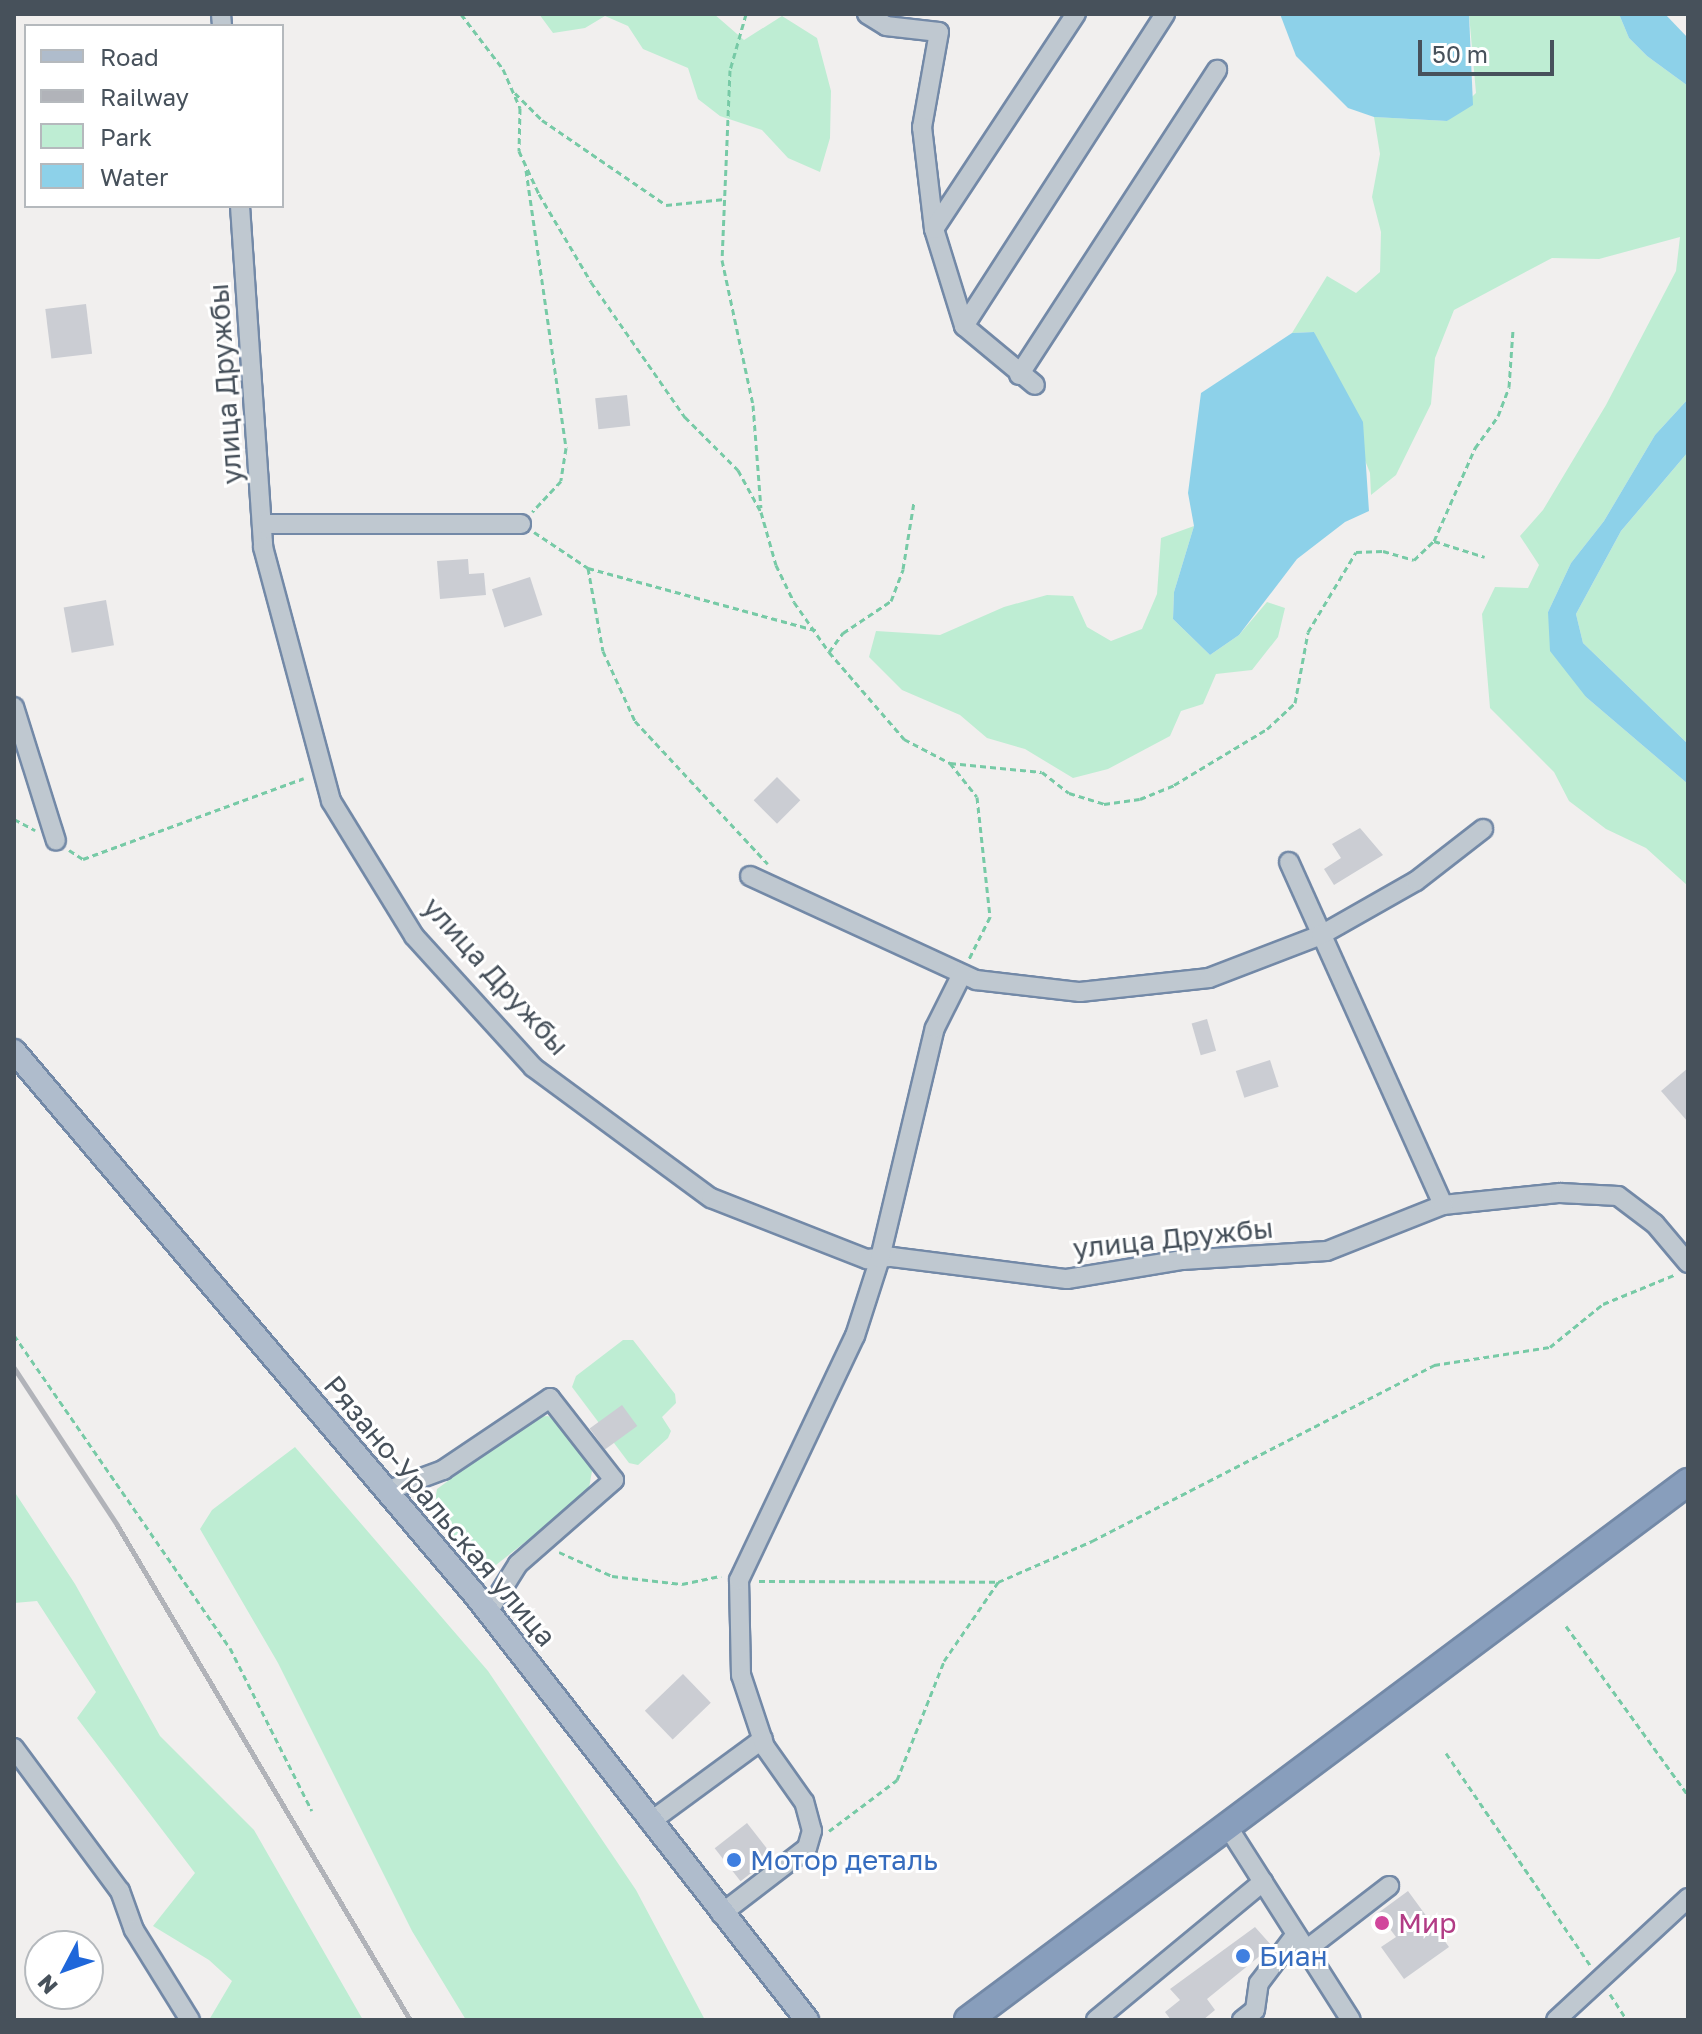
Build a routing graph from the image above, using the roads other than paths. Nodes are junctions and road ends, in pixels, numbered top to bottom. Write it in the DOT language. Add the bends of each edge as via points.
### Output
graph roads {
  1 [pos="867,14"];
  2 [pos="1076,14"];
  3 [pos="1165,14"];
  4 [pos="1217,70"];
  5 [pos="240,208"];
  6 [pos="934,229"];
  7 [pos="964,326"];
  8 [pos="262,524"];
  9 [pos="521,524"];
  10 [pos="14,707"];
  11 [pos="1483,829"];
  12 [pos="56,841"];
  13 [pos="1289,862"];
  14 [pos="750,876"];
  15 [pos="1321,935"];
  16 [pos="962,974"];
  17 [pos="14,1051"];
  18 [pos="1443,1205"];
  19 [pos="880,1258"];
  20 [pos="1688,1266"];
  21 [pos="1688,1482"];
  22 [pos="389,1490"];
  23 [pos="488,1612"];
  24 [pos="763,1739"];
  25 [pos="14,1748"];
  26 [pos="650,1822"];
  27 [pos="1226,1824"];
  28 [pos="1263,1882"];
  29 [pos="1389,1886"];
  30 [pos="1688,1898"];
  31 [pos="721,1914"];
  32 [pos="1301,1942"];
  33 [pos="1108,2017"];
  34 [pos="190,2020"];
  35 [pos="807,2020"];
  36 [pos="968,2020"];
  37 [pos="1242,2020"];
  38 [pos="1351,2020"];
  39 [pos="1556,2020"];
  1 -- 6 [label="street" via="886,26 939,32 922,127"];
  2 -- 6 [label="street"];
  3 -- 7 [label="street"];
  4 -- 7 [label="street" via="1027,380"];
  5 -- 8 [label="street, улица Дружбы"];
  6 -- 7 [label="street"];
  8 -- 9 [label="street"];
  8 -- 19 [label="street, улица Дружбы" via="263,547 331,801 414,936 533,1067 711,1198 867,1259"];
  10 -- 12 [label="street"];
  11 -- 15 [label="street" via="1416,881"];
  13 -- 15 [label="street"];
  14 -- 16 [label="street"];
  15 -- 16 [label="street" via="1195,980 1080,992"];
  15 -- 18 [label="street"];
  16 -- 19 [label="street" via="935,1028"];
  17 -- 22 [label="main road, Рязано-Уральская улица"];
  18 -- 19 [label="street, улица Дружбы" via="1327,1251 1182,1260 1067,1279"];
  18 -- 20 [label="street, улица Дружбы" via="1560,1193 1618,1196 1655,1224"];
  19 -- 24 [label="street" via="855,1336 743,1573 741,1675"];
  21 -- 27 [label="highway"];
  22 -- 23 [label="main road, Рязано-Уральская улица"];
  22 -- 23 [label="street" via="443,1470 550,1398 614,1480 518,1564"];
  23 -- 26 [label="main road, Рязано-Уральская улица"];
  24 -- 26 [label="street"];
  24 -- 31 [label="street" via="804,1802 812,1831 807,1848"];
  25 -- 34 [label="street" via="120,1891 134,1930"];
  26 -- 31 [label="main road, Рязано-Уральская улица"];
  27 -- 28 [label="street"];
  27 -- 36 [label="highway"];
  28 -- 32 [label="street"];
  28 -- 33 [label="street"];
  29 -- 32 [label="street"];
  30 -- 39 [label="street"];
  31 -- 35 [label="main road, Рязано-Уральская улица"];
  32 -- 37 [label="street" via="1259,1983 1255,2010"];
  32 -- 38 [label="street"];
}
